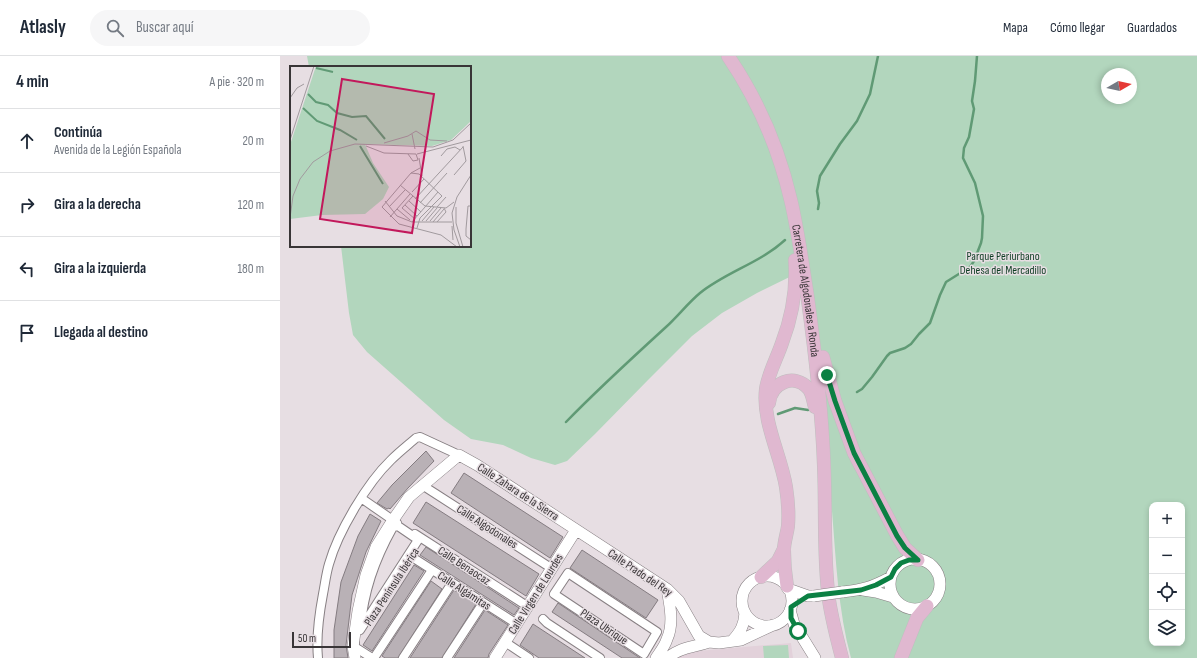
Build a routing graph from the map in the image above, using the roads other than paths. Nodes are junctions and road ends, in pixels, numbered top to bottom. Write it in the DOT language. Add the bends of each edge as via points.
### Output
graph roads {
  1 [pos="728,56"];
  2 [pos="797,231"];
  3 [pos="808,305"];
  4 [pos="767,409"];
  5 [pos="822,430"];
  6 [pos="459,455"];
  7 [pos="422,485"];
  8 [pos="361,498"];
  9 [pos="393,520"];
  10 [pos="576,530"];
  11 [pos="420,540"];
  12 [pos="784,549"];
  13 [pos="412,557"];
  14 [pos="918,560"];
  15 [pos="551,568"];
  16 [pos="432,570"];
  17 [pos="568,573"];
  18 [pos="761,576"];
  19 [pos="891,577"];
  20 [pos="452,582"];
  21 [pos="788,588"];
  22 [pos="667,589"];
  23 [pos="861,590"];
  24 [pos="811,596"];
  25 [pos="893,597"];
  26 [pos="483,603"];
  27 [pos="527,606"];
  28 [pos="926,606"];
  29 [pos="790,608"];
  30 [pos="745,613"];
  31 [pos="543,619"];
  32 [pos="517,624"];
  33 [pos="774,625"];
  34 [pos="733,640"];
  35 [pos="804,641"];
  36 [pos="505,642"];
  37 [pos="709,642"];
  38 [pos="353,646"];
  39 [pos="318,658"];
  40 [pos="355,658"];
  41 [pos="373,658"];
  42 [pos="403,658"];
  43 [pos="447,658"];
  44 [pos="495,658"];
  45 [pos="529,658"];
  46 [pos="600,658"];
  47 [pos="656,658"];
  48 [pos="667,658"];
  49 [pos="815,658"];
  50 [pos="842,658"];
  51 [pos="901,658"];
  1 -- 2 [label="main road, Carretera de Algodonales a Ronda" via="752,95 770,134 786,180"];
  2 -- 3 [label="main road, Carretera de Algodonales a Ronda"];
  2 -- 4 [label="main road" via="791,318 768,380"];
  3 -- 5 [label="main road, Carretera de Algodonales a Ronda"];
  3 -- 14 [label="main road" via="818,329 829,382 854,453 897,536"];
  4 -- 5 [label="main road" via="770,397 778,385 784,382 799,382 813,397"];
  4 -- 12 [label="main road" via="786,488 788,527"];
  5 -- 50 [label="main road, Carretera de Algodonales a Ronda" via="828,586 832,618"];
  6 -- 7 [label="street, Plaza Península Ibérica"];
  6 -- 8 [label="street" via="420,437 416,438 390,460"];
  6 -- 10 [label="street, Calle Zahara de la Sierra"];
  7 -- 9 [label="street, Plaza Península Ibérica" via="409,497"];
  7 -- 15 [label="street, Calle Algodonales"];
  8 -- 9 [label="street, Calle Benaocaz"];
  8 -- 39 [label="street" via="342,532 329,564 321,606"];
  9 -- 11 [label="street, Calle Benaocaz"];
  9 -- 38 [label="street, Plaza Península Ibérica" via="376,547 366,575"];
  10 -- 15 [label="street, Calle Virgen de Lourdes"];
  10 -- 22 [label="street, Calle Prado del Rey"];
  11 -- 11 [label="street, Plaza Península Ibérica" via="381,598 360,630 372,569 393,527 398,526"];
  11 -- 13 [label="street, Plaza Península Ibérica"];
  11 -- 27 [label="street, Calle Benaocaz"];
  12 -- 18 [label="main road" via="778,561"];
  12 -- 21 [label="main road"];
  13 -- 16 [label="street, Calle Algámitas"];
  13 -- 38 [label="street, Plaza Península Ibérica"];
  14 -- 19 [label="street" via="901,563"];
  14 -- 28 [label="street" via="932,566 939,580 937,595"];
  15 -- 27 [label="street, Calle Virgen de Lourdes"];
  16 -- 20 [label="street, Calle Algámitas"];
  16 -- 41 [label="street"];
  17 -- 17 [label="street, Plaza Ubrique" via="554,594 644,654 657,632"];
  18 -- 21 [label="street" via="782,581"];
  18 -- 30 [label="street" via="748,584 744,591 742,606"];
  19 -- 23 [label="street"];
  19 -- 25 [label="street" via="890,591"];
  20 -- 26 [label="street, Calle Algámitas"];
  20 -- 42 [label="street"];
  21 -- 24 [label="street"];
  21 -- 29 [label="street" via="792,601"];
  22 -- 37 [label="street, Calle Prado del Rey" via="679,601 699,636"];
  22 -- 47 [label="street" via="670,632"];
  23 -- 24 [label="street, bridge"];
  23 -- 25 [label="street"];
  24 -- 29 [label="street"];
  25 -- 28 [label="street" via="904,607 919,609"];
  26 -- 32 [label="street, Calle Algámitas"];
  26 -- 43 [label="street"];
  27 -- 32 [label="street, Calle Virgen de Lourdes"];
  28 -- 51 [label="main road" via="917,618"];
  29 -- 33 [label="street" via="786,616"];
  29 -- 35 [label="street" via="794,624"];
  30 -- 33 [label="street" via="757,624"];
  30 -- 34 [label="street" via="744,625"];
  31 -- 46 [label="street"];
  32 -- 36 [label="street, Calle Virgen de Lourdes"];
  33 -- 34 [label="street" via="741,640"];
  33 -- 35 [label="street"];
  34 -- 37 [label="street"];
  35 -- 49 [label="street"];
  36 -- 44 [label="street, Calle Virgen de Lourdes"];
  36 -- 45 [label="street"];
  37 -- 48 [label="street" via="680,649"];
  38 -- 40 [label="street"];
  38 -- 41 [label="street"];
}
